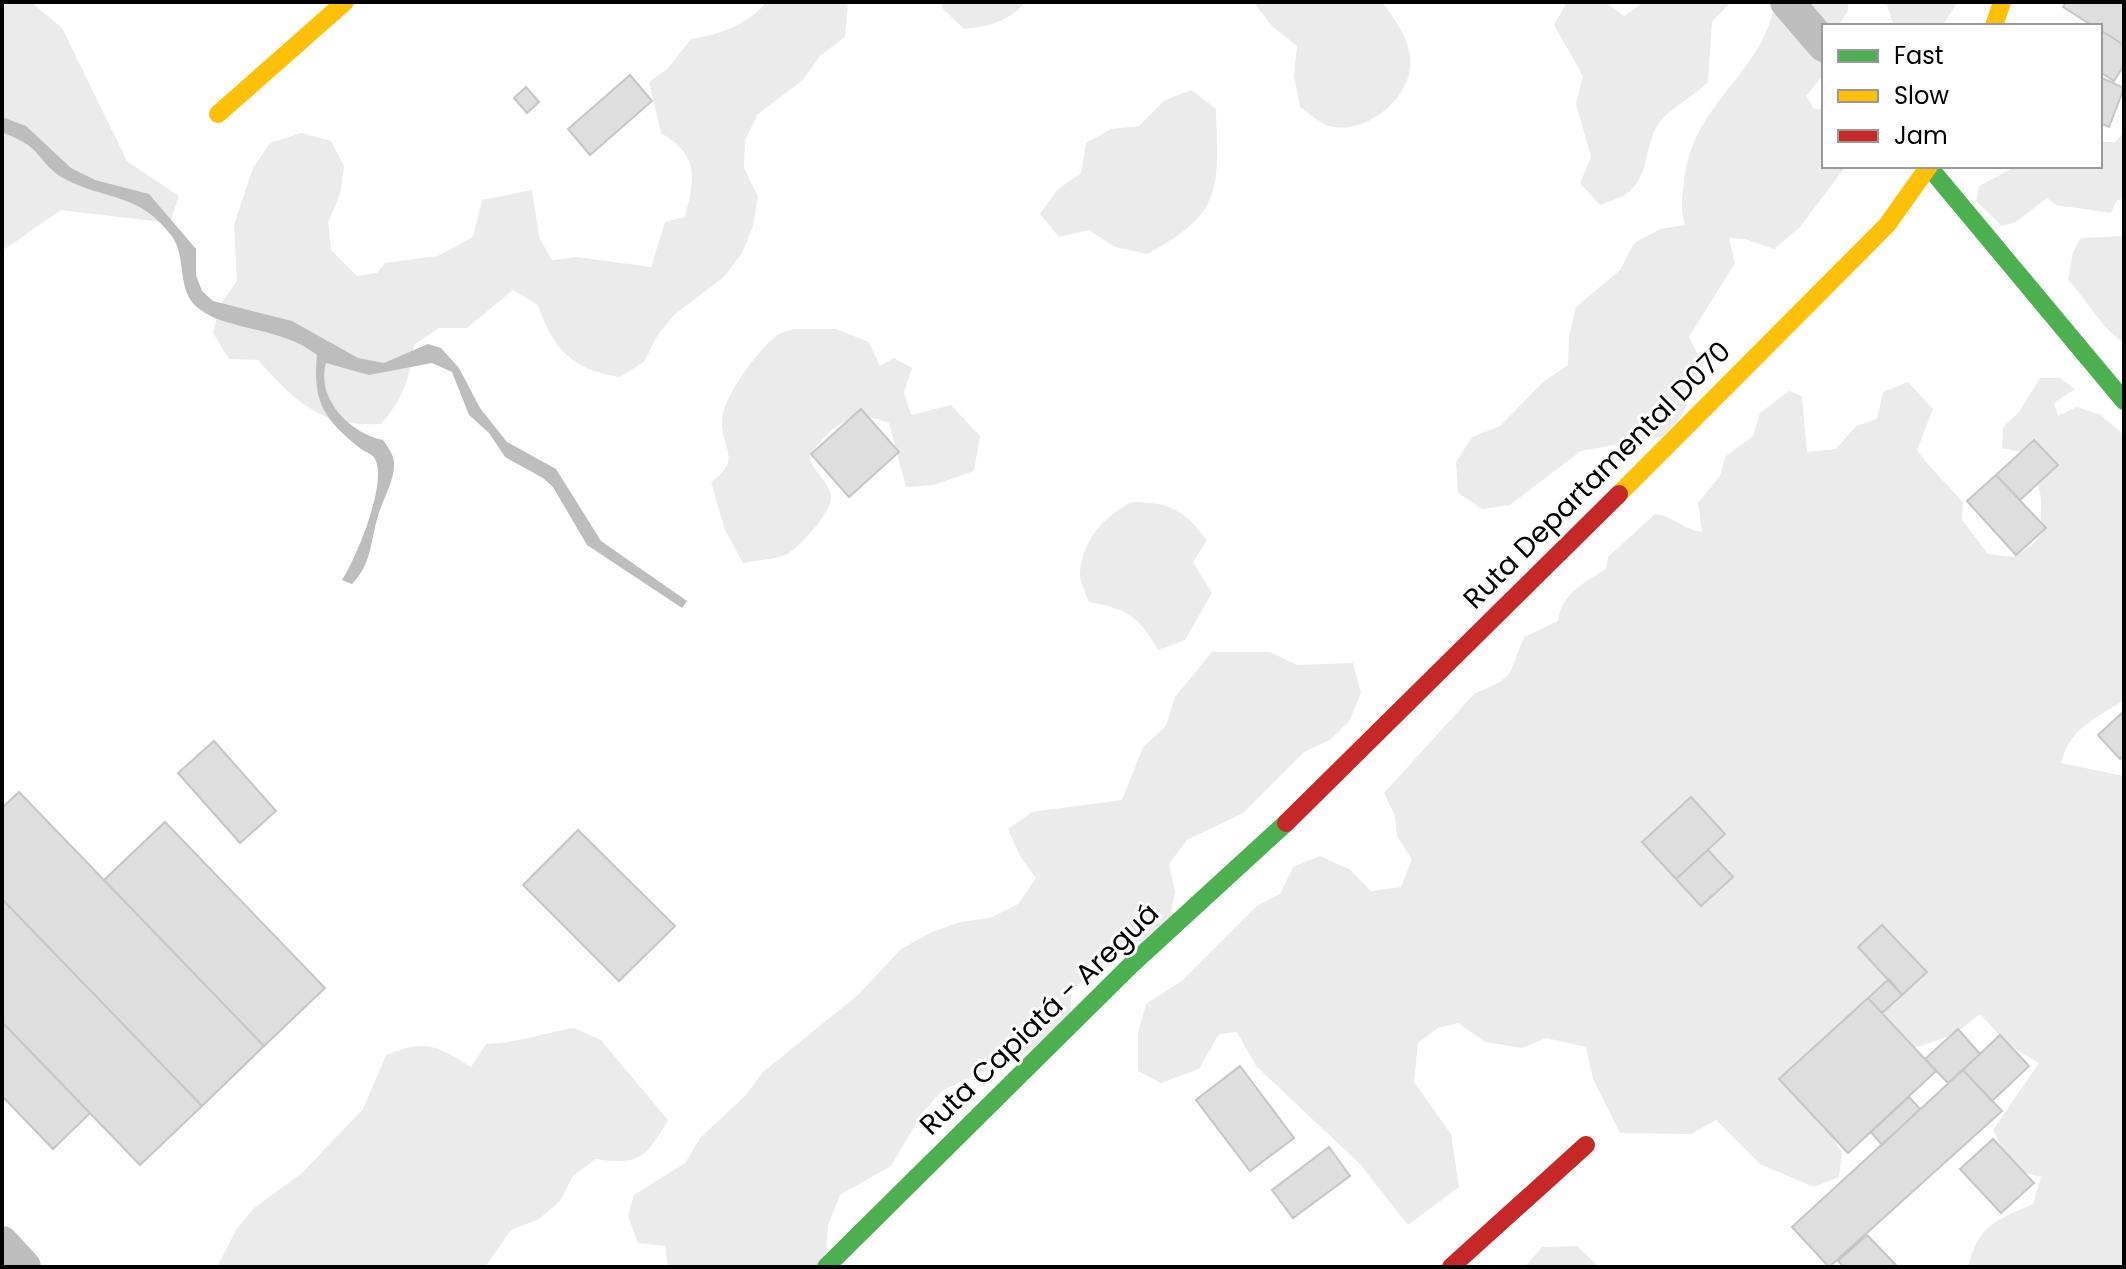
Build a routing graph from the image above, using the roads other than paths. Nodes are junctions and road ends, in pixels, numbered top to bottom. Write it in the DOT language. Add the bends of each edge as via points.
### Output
graph roads {
  1 [pos="345,2"];
  2 [pos="1787,2"];
  3 [pos="2002,2"];
  4 [pos="1995,24"];
  5 [pos="1822,43"];
  6 [pos="218,114"];
  7 [pos="1928,168"];
  8 [pos="1931,168"];
  9 [pos="2124,401"];
  10 [pos="1295,815"];
  11 [pos="1586,1145"];
  12 [pos="2,1243"];
  13 [pos="24,1267"];
  14 [pos="826,1267"];
  15 [pos="1451,1267"];
  1 -- 6 [label="main road"];
  2 -- 5 [label="street"];
  3 -- 4 [label="main road"];
  7 -- 10 [label="main road, Ruta Departamental D070" via="1887,225"];
  8 -- 9 [label="main road"];
  10 -- 14 [label="main road, Ruta Capiatá - Areguá" via="1131,965"];
  11 -- 15 [label="main road"];
  12 -- 13 [label="street"];
}
